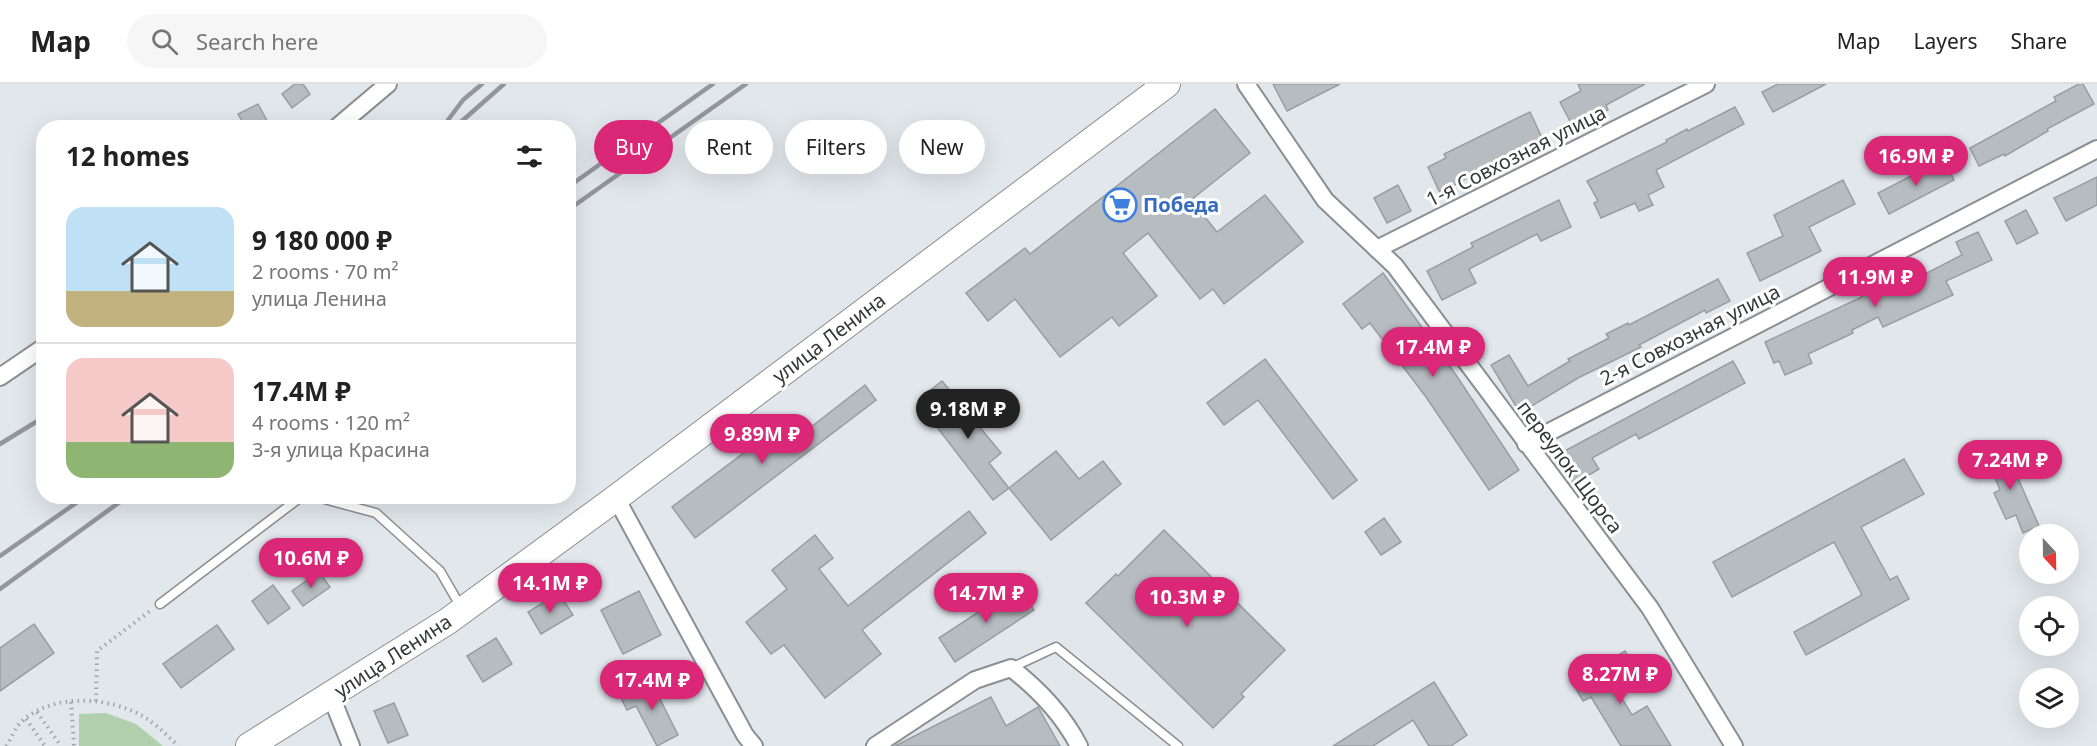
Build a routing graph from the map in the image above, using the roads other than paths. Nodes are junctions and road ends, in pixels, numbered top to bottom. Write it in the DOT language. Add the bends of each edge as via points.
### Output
graph roads {
  1 [pos="1167,84"];
  2 [pos="1246,84"];
  3 [pos="1706,84"];
  4 [pos="386,87"];
  5 [pos="346,120"];
  6 [pos="2097,149"];
  7 [pos="1377,249"];
  8 [pos="36,352"];
  9 [pos="0,377"];
  10 [pos="1526,444"];
  11 [pos="616,498"];
  12 [pos="291,504"];
  13 [pos="343,504"];
  14 [pos="160,604"];
  15 [pos="462,610"];
  16 [pos="1011,668"];
  17 [pos="331,696"];
  18 [pos="249,746"];
  19 [pos="351,746"];
  20 [pos="754,746"];
  21 [pos="875,746"];
  22 [pos="1079,746"];
  23 [pos="1178,746"];
  24 [pos="1734,746"];
  1 -- 11 [label="main road, улица Ленина"];
  2 -- 7 [label="street, переулок Щорса" via="1325,200"];
  3 -- 7 [label="street, 1-я Совхозная улица"];
  4 -- 5 [label="street"];
  6 -- 10 [label="street, 2-я Совхозная улица"];
  7 -- 10 [label="street, переулок Щорса" via="1395,266"];
  8 -- 9 [label="street"];
  10 -- 24 [label="street, переулок Щорса" via="1650,608"];
  11 -- 15 [label="main road, улица Ленина"];
  11 -- 20 [label="street"];
  12 -- 14 [label="lane"];
  13 -- 15 [label="lane" via="376,513 440,571"];
  15 -- 17 [label="main road, улица Ленина"];
  16 -- 21 [label="street" via="975,680"];
  16 -- 22 [label="street" via="1035,687"];
  16 -- 23 [label="lane" via="1056,646"];
  17 -- 18 [label="main road, улица Ленина"];
  17 -- 19 [label="street"];
}
